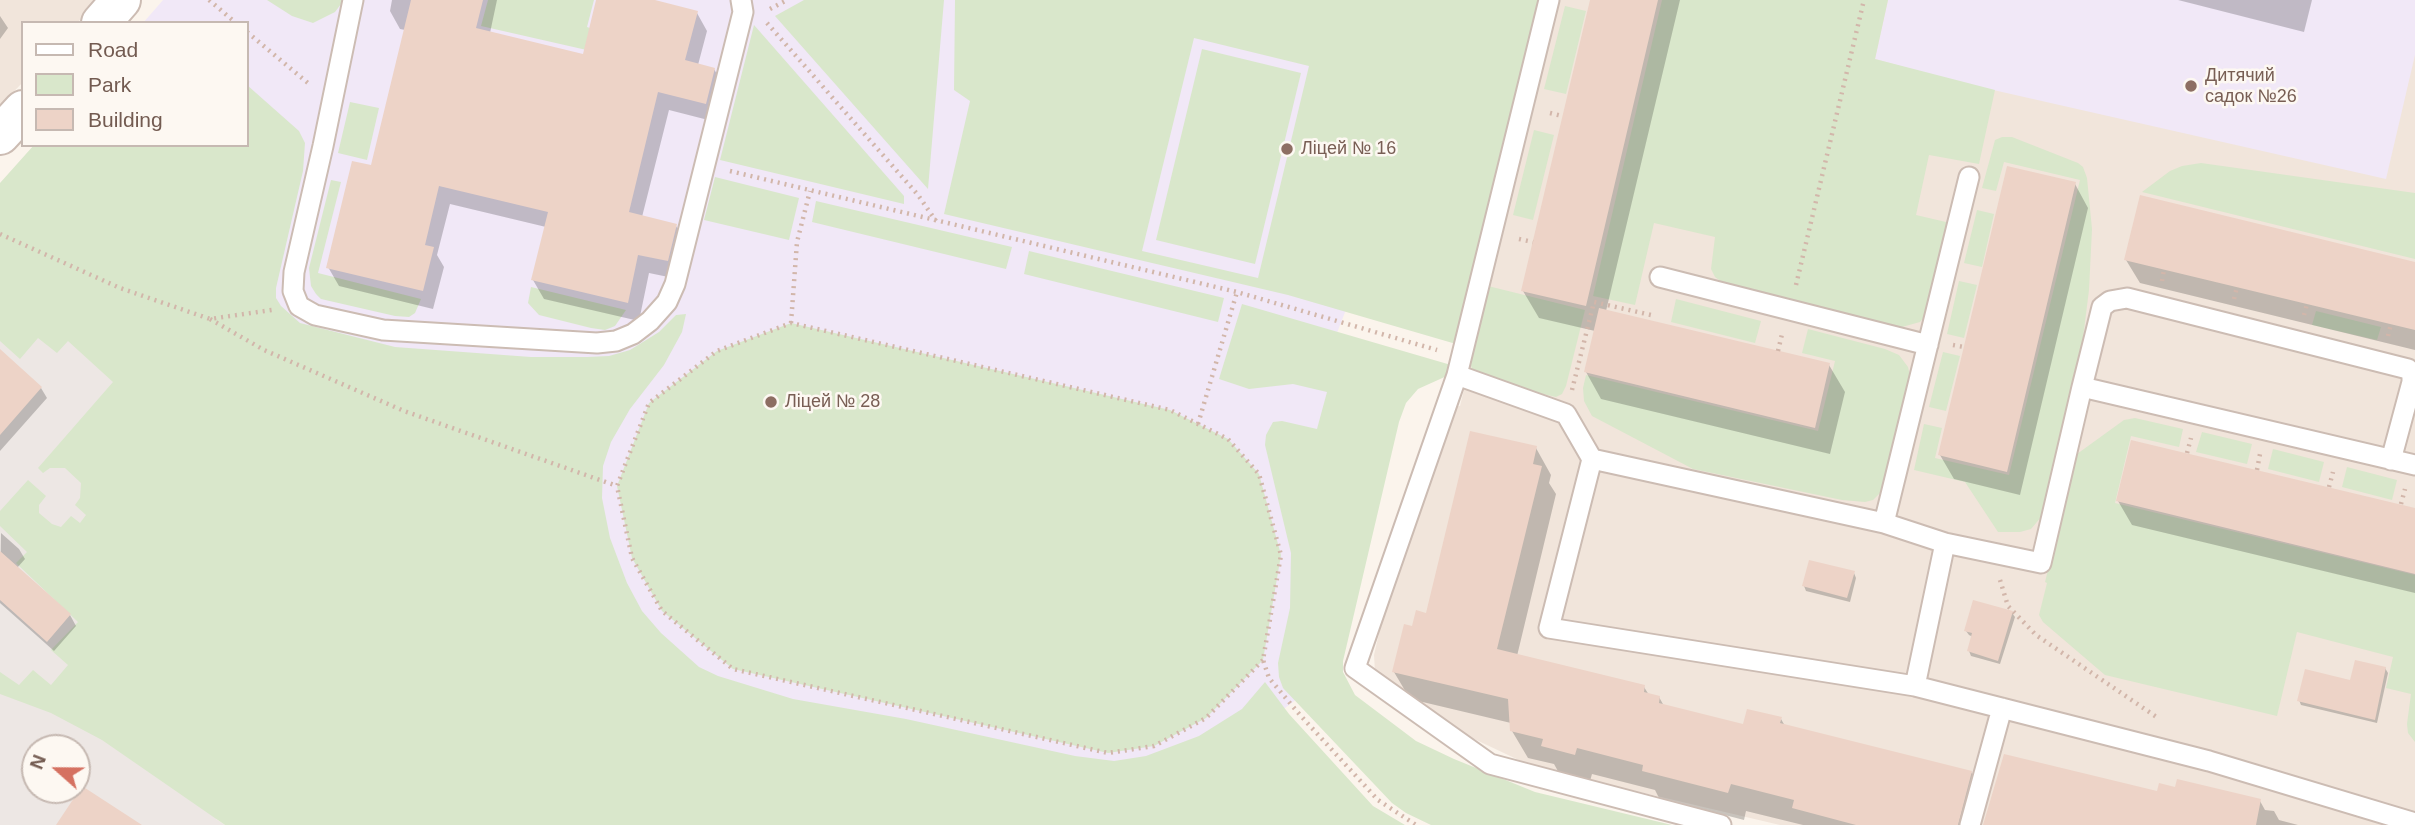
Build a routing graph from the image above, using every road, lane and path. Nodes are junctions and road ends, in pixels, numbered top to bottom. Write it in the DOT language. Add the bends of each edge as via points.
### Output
graph roads {
  1 [pos="121,0"];
  2 [pos="209,0"];
  3 [pos="353,0"];
  4 [pos="741,0"];
  5 [pos="1549,0"];
  6 [pos="1864,0"];
  7 [pos="759,15"];
  8 [pos="103,21"];
  9 [pos="234,21"];
  10 [pos="248,33"];
  11 [pos="332,104"];
  12 [pos="21,112"];
  13 [pos="0,135"];
  14 [pos="705,165"];
  15 [pos="1969,177"];
  16 [pos="810,191"];
  17 [pos="936,221"];
  18 [pos="0,234"];
  19 [pos="1660,277"];
  20 [pos="1237,292"];
  21 [pos="299,306"];
  22 [pos="1790,310"];
  23 [pos="1651,315"];
  24 [pos="210,319"];
  25 [pos="791,323"];
  26 [pos="1928,345"];
  27 [pos="1459,366"];
  28 [pos="2082,387"];
  29 [pos="1566,414"];
  30 [pos="1198,424"];
  31 [pos="1592,459"];
  32 [pos="2391,460"];
  33 [pos="2415,465"];
  34 [pos="617,486"];
  35 [pos="1884,523"];
  36 [pos="1945,543"];
  37 [pos="1992,553"];
  38 [pos="1264,660"];
  39 [pos="1914,686"];
  40 [pos="2002,708"];
  41 [pos="2159,718"];
  42 [pos="2415,824"];
  43 [pos="1416,825"];
  44 [pos="1721,825"];
  45 [pos="1970,825"];
  1 -- 8 [label="street"];
  2 -- 9 [label="path"];
  3 -- 11 [label="lane"];
  4 -- 14 [label="lane" via="743,12"];
  5 -- 27 [label="lane"];
  6 -- 22 [label="path"];
  7 -- 17 [label="path"];
  10 -- 11 [label="path"];
  11 -- 21 [label="lane" via="294,272 293,291"];
  12 -- 13 [label="street"];
  14 -- 16 [label="path"];
  14 -- 21 [label="lane" via="667,302 633,334 616,341 383,330 315,315"];
  15 -- 26 [label="lane"];
  16 -- 17 [label="path"];
  16 -- 25 [label="path" via="797,242"];
  17 -- 20 [label="path"];
  18 -- 24 [label="path" via="120,288"];
  19 -- 22 [label="lane"];
  20 -- 27 [label="path"];
  20 -- 30 [label="path"];
  21 -- 24 [label="path"];
  22 -- 26 [label="lane"];
  23 -- 29 [label="path" via="1594,302"];
  24 -- 34 [label="path" via="264,350 404,411"];
  25 -- 30 [label="path" via="1170,410"];
  25 -- 34 [label="path" via="717,351 649,403"];
  26 -- 35 [label="lane"];
  27 -- 29 [label="lane"];
  27 -- 44 [label="lane" via="1354,668 1490,764"];
  28 -- 32 [label="lane"];
  28 -- 32 [label="lane" via="2102,307 2127,298 2408,369 2412,382"];
  28 -- 37 [label="lane" via="2041,563"];
  29 -- 31 [label="lane"];
  30 -- 38 [label="path" via="1228,439 1259,474 1281,555"];
  31 -- 35 [label="lane"];
  31 -- 39 [label="lane" via="1549,628"];
  32 -- 33 [label="lane"];
  34 -- 38 [label="path" via="632,558 662,611 733,670 1108,753 1154,746 1206,718"];
  35 -- 36 [label="lane"];
  36 -- 37 [label="lane"];
  36 -- 39 [label="lane"];
  37 -- 41 [label="path" via="2008,606 2036,635"];
  38 -- 43 [label="path" via="1269,678 1378,800"];
  39 -- 40 [label="lane"];
  40 -- 42 [label="lane" via="2208,761"];
  40 -- 45 [label="lane"];
}
